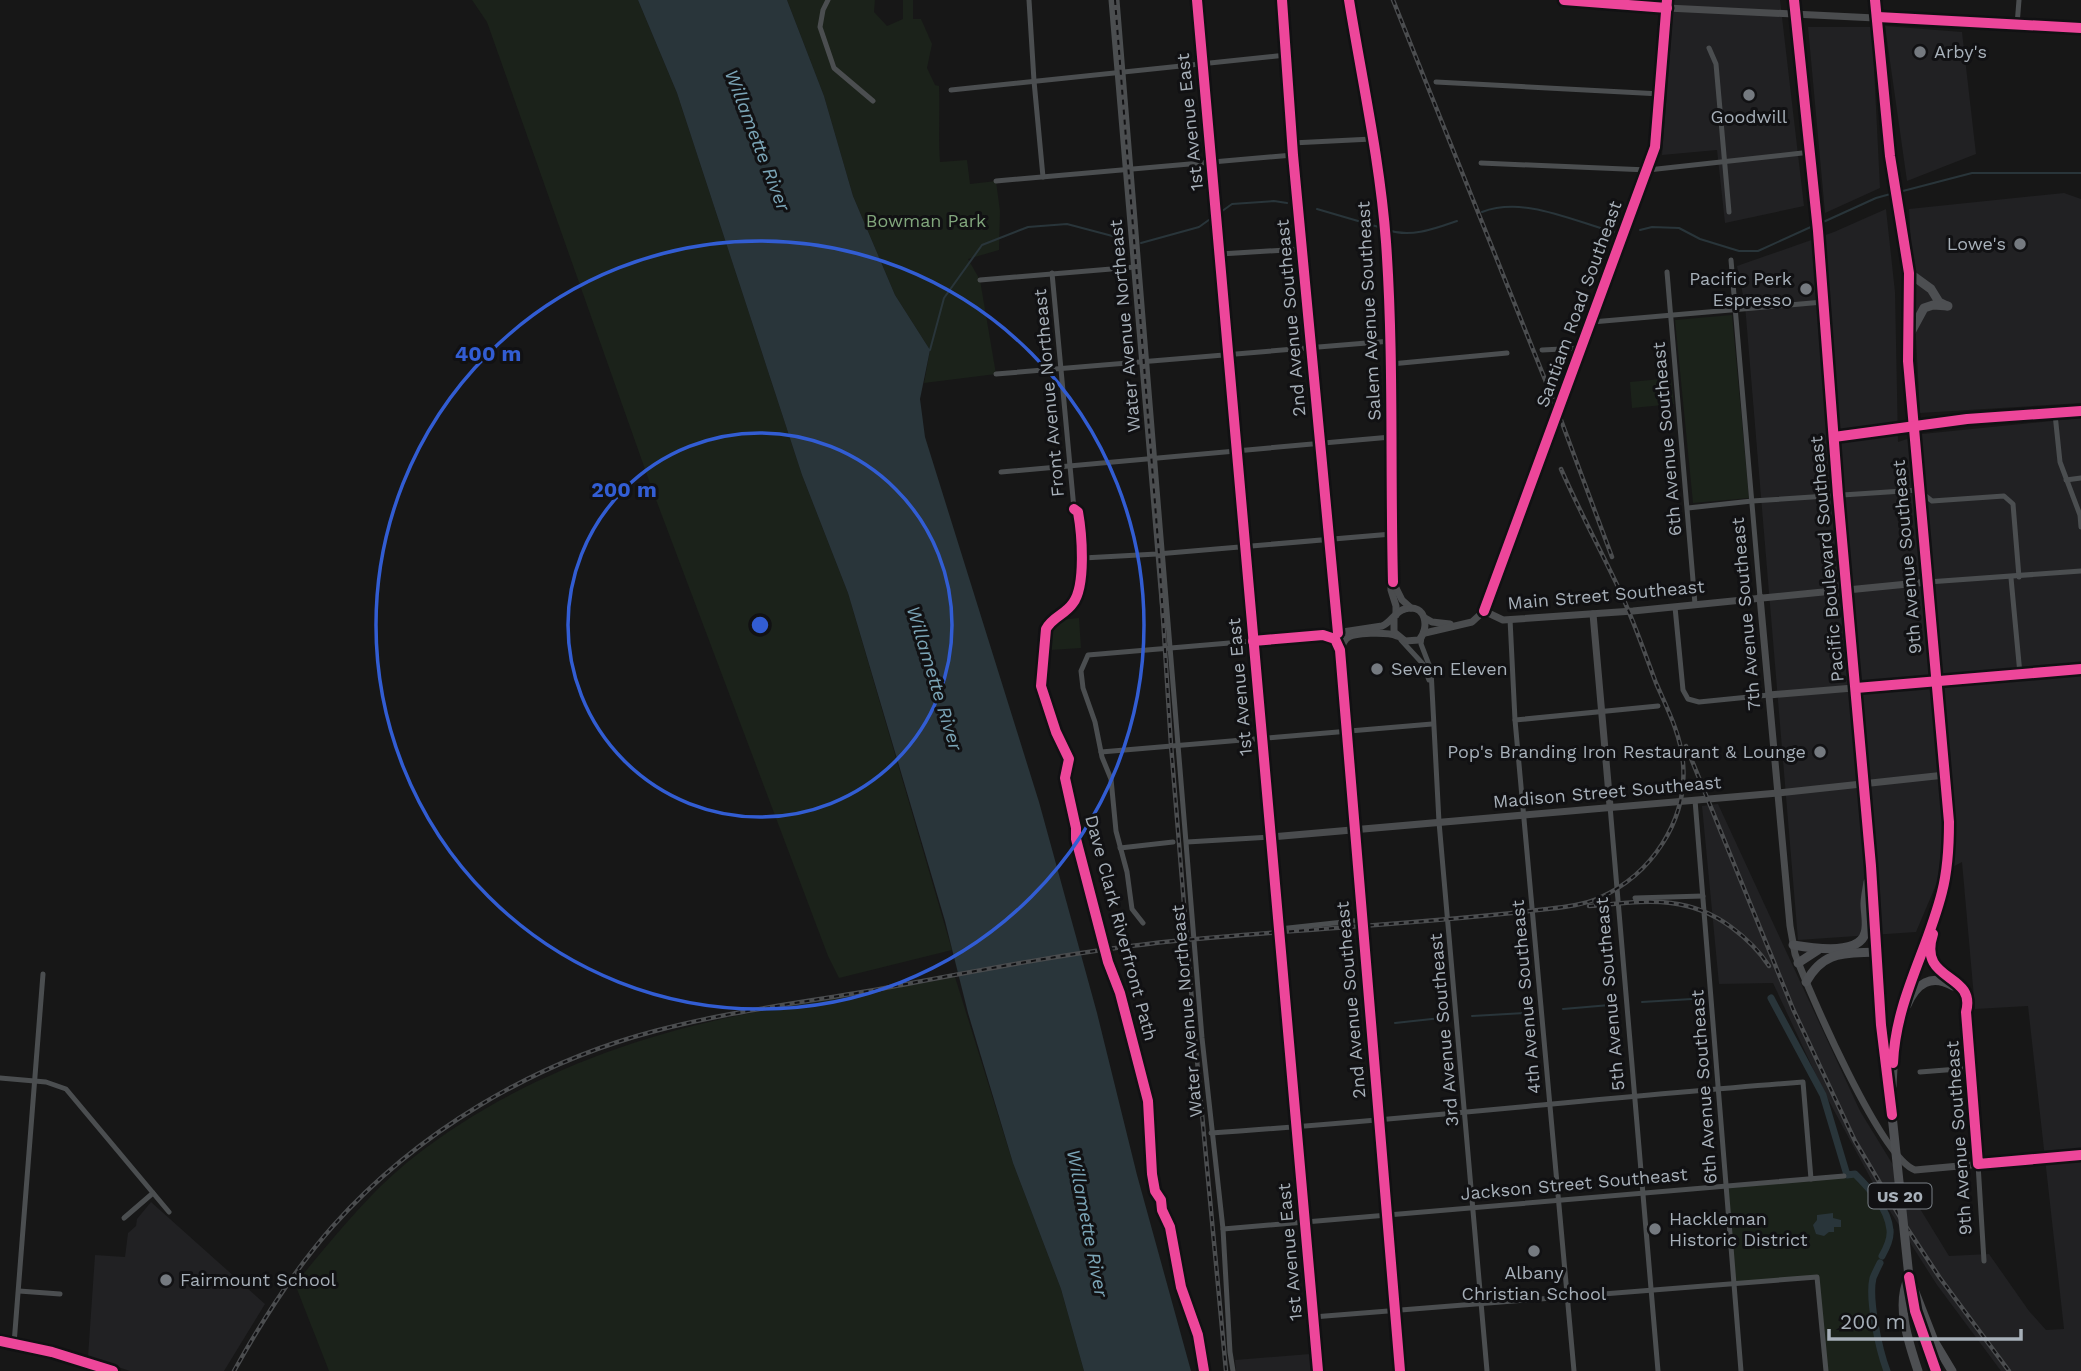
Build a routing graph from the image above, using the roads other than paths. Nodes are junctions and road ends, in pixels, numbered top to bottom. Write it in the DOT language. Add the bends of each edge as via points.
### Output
graph roads {
  1 [pos="828,0"];
  2 [pos="1029,0"];
  3 [pos="1111,0"];
  4 [pos="1117,0"];
  5 [pos="1197,0"];
  6 [pos="1282,0"];
  7 [pos="1349,0"];
  8 [pos="1564,0"];
  9 [pos="1796,0"];
  10 [pos="1875,0"];
  11 [pos="2019,0"];
  12 [pos="1587,1"];
  13 [pos="1667,4"];
  14 [pos="1797,14"];
  15 [pos="1878,17"];
  16 [pos="2017,25"];
  17 [pos="2081,28"];
  18 [pos="1709,48"];
  19 [pos="1286,55"];
  20 [pos="1202,65"];
  21 [pos="1120,73"];
  22 [pos="1034,82"];
  23 [pos="1436,82"];
  24 [pos="951,90"];
  25 [pos="1661,94"];
  26 [pos="873,101"];
  27 [pos="1372,139"];
  28 [pos="1292,143"];
  29 [pos="1811,152"];
  30 [pos="1293,155"];
  31 [pos="1723,160"];
  32 [pos="1211,162"];
  33 [pos="1481,163"];
  34 [pos="1128,169"];
  35 [pos="1648,170"];
  36 [pos="1044,177"];
  37 [pos="996,181"];
  38 [pos="1729,212"];
  39 [pos="1303,249"];
  40 [pos="1220,254"];
  41 [pos="1731,260"];
  42 [pos="1136,267"];
  43 [pos="1667,272"];
  44 [pos="1052,273"];
  45 [pos="1909,273"];
  46 [pos="980,280"];
  47 [pos="1823,303"];
  48 [pos="1736,309"];
  49 [pos="1670,316"];
  50 [pos="1592,322"];
  51 [pos="1909,336"];
  52 [pos="1391,341"];
  53 [pos="1312,348"];
  54 [pos="1582,348"];
  55 [pos="1542,351"];
  56 [pos="1507,353"];
  57 [pos="1228,354"];
  58 [pos="1145,362"];
  59 [pos="1391,364"];
  60 [pos="1061,369"];
  61 [pos="996,374"];
  62 [pos="2081,411"];
  63 [pos="2055,414"];
  64 [pos="1913,425"];
  65 [pos="1391,437"];
  66 [pos="1833,437"];
  67 [pos="1320,443"];
  68 [pos="1237,450"];
  69 [pos="1152,458"];
  70 [pos="1071,466"];
  71 [pos="1001,472"];
  72 [pos="2081,478"];
  73 [pos="2066,480"];
  74 [pos="1918,490"];
  75 [pos="1838,495"];
  76 [pos="1752,501"];
  77 [pos="1688,508"];
  78 [pos="1074,509"];
  79 [pos="2081,527"];
  80 [pos="1392,534"];
  81 [pos="1329,540"];
  82 [pos="1245,547"];
  83 [pos="1159,554"];
  84 [pos="1083,558"];
  85 [pos="2081,571"];
  86 [pos="2019,577"];
  87 [pos="2011,578"];
  88 [pos="1846,579"];
  89 [pos="1393,582"];
  90 [pos="1928,582"];
  91 [pos="1847,590"];
  92 [pos="1760,597"];
  93 [pos="1695,604"];
  94 [pos="1675,607"];
  95 [pos="1411,608"];
  96 [pos="1484,611"];
  97 [pos="1593,614"];
  98 [pos="1395,617"];
  99 [pos="1424,617"];
  100 [pos="1510,620"];
  101 [pos="1455,625"];
  102 [pos="1338,633"];
  103 [pos="1323,635"];
  104 [pos="1423,635"];
  105 [pos="1399,638"];
  106 [pos="1253,641"];
  107 [pos="1169,649"];
  108 [pos="1340,650"];
  109 [pos="2081,669"];
  110 [pos="2020,674"];
  111 [pos="1937,681"];
  112 [pos="1431,687"];
  113 [pos="1856,688"];
  114 [pos="1769,695"];
  115 [pos="1658,706"];
  116 [pos="1601,710"];
  117 [pos="1515,720"];
  118 [pos="1432,724"];
  119 [pos="1346,731"];
  120 [pos="1262,739"];
  121 [pos="1178,745"];
  122 [pos="1101,752"];
  123 [pos="1945,775"];
  124 [pos="1864,784"];
  125 [pos="1778,793"];
  126 [pos="1695,800"];
  127 [pos="1610,806"];
  128 [pos="1524,814"];
  129 [pos="1439,822"];
  130 [pos="1355,830"];
  131 [pos="1271,836"];
  132 [pos="1174,842"];
  133 [pos="1187,842"];
  134 [pos="1120,848"];
  135 [pos="1871,866"];
  136 [pos="1703,896"];
  137 [pos="1635,898"];
  138 [pos="1938,906"];
  139 [pos="1362,920"];
  140 [pos="1143,923"];
  141 [pos="1279,929"];
  142 [pos="1793,945"];
  143 [pos="1818,950"];
  144 [pos="1876,952"];
  145 [pos="1798,963"];
  146 [pos="43,974"];
  147 [pos="1806,982"];
  148 [pos="1966,1012"];
  149 [pos="1899,1014"];
  150 [pos="1971,1068"];
  151 [pos="1920,1072"];
  152 [pos="0,1078"];
  153 [pos="36,1081"];
  154 [pos="1720,1089"];
  155 [pos="1634,1095"];
  156 [pos="1549,1105"];
  157 [pos="1891,1105"];
  158 [pos="1465,1113"];
  159 [pos="1380,1120"];
  160 [pos="1297,1127"];
  161 [pos="1211,1133"];
  162 [pos="2081,1155"];
  163 [pos="1978,1164"];
  164 [pos="1844,1176"];
  165 [pos="1811,1179"];
  166 [pos="1726,1186"];
  167 [pos="153,1194"];
  168 [pos="1642,1194"];
  169 [pos="1559,1200"];
  170 [pos="1474,1208"];
  171 [pos="169,1212"];
  172 [pos="1388,1215"];
  173 [pos="124,1218"];
  174 [pos="1306,1221"];
  175 [pos="1223,1229"];
  176 [pos="1984,1261"];
  177 [pos="1909,1277"];
  178 [pos="1733,1285"];
  179 [pos="1651,1289"];
  180 [pos="19,1291"];
  181 [pos="60,1294"];
  182 [pos="1568,1297"];
  183 [pos="1482,1304"];
  184 [pos="1395,1310"];
  185 [pos="1313,1317"];
  186 [pos="0,1341"];
  187 [pos="14,1343"];
  188 [pos="111,1371"];
  189 [pos="1233,1371"];
  190 [pos="1318,1371"];
  191 [pos="1400,1371"];
  192 [pos="1488,1371"];
  193 [pos="1574,1371"];
  194 [pos="1658,1371"];
  195 [pos="1741,1371"];
  196 [pos="1826,1371"];
  197 [pos="1918,1371"];
  198 [pos="1936,1371"];
  199 [pos="1952,1371"];
  1 -- 26 [label="street" via="820,27 834,68"];
  2 -- 22 [label="street"];
  3 -- 21 [label="street, Water Avenue Northeast"];
  4 -- 21 [label="street, Water Avenue Northeast"];
  5 -- 20 [label="street, 1st Avenue East"];
  6 -- 19 [label="street, 2nd Avenue Southeast"];
  7 -- 27 [label="main road, Salem Avenue Southeast"];
  8 -- 12 [label="main road"];
  9 -- 14 [label="highway, Pacific Boulevard Southeast"];
  10 -- 15 [label="highway, 9th Avenue Southeast / US 20"];
  11 -- 16 [label="street"];
  12 -- 13 [label="main road"];
  13 -- 14 [label="main road"];
  13 -- 25 [label="main road, Santiam Road Southeast"];
  14 -- 15 [label="main road"];
  14 -- 29 [label="highway, Pacific Boulevard Southeast / US 20"];
  15 -- 16 [label="main road"];
  15 -- 45 [label="highway, 9th Avenue Southeast / US 20" via="1894,186"];
  16 -- 17 [label="main road"];
  18 -- 31 [label="street" via="1716,64"];
  19 -- 20 [label="street"];
  19 -- 28 [label="street, 2nd Avenue Southeast"];
  20 -- 21 [label="street"];
  20 -- 32 [label="street, 1st Avenue East"];
  21 -- 22 [label="street"];
  21 -- 34 [label="street, Water Avenue Northeast"];
  22 -- 24 [label="street"];
  22 -- 36 [label="street"];
  23 -- 25 [label="street"];
  25 -- 35 [label="main road, Santiam Road Southeast"];
  27 -- 28 [label="street"];
  27 -- 52 [label="main road, Salem Avenue Southeast" via="1386,239"];
  28 -- 30 [label="street, 2nd Avenue Southeast"];
  29 -- 31 [label="street"];
  29 -- 47 [label="highway, Pacific Boulevard Southeast / US 20"];
  30 -- 32 [label="street"];
  30 -- 39 [label="street, 2nd Avenue Southeast"];
  31 -- 35 [label="street"];
  31 -- 38 [label="street"];
  32 -- 34 [label="street"];
  32 -- 40 [label="street, 1st Avenue East"];
  33 -- 35 [label="street"];
  34 -- 36 [label="street"];
  34 -- 42 [label="street, Water Avenue Northeast"];
  35 -- 50 [label="main road, Santiam Road Southeast"];
  36 -- 37 [label="street"];
  39 -- 40 [label="street"];
  39 -- 53 [label="street, 2nd Avenue Southeast"];
  40 -- 57 [label="street, 1st Avenue East"];
  41 -- 48 [label="street, 7th Avenue Southeast"];
  42 -- 44 [label="street"];
  42 -- 58 [label="street, Water Avenue Northeast"];
  43 -- 49 [label="street, 6th Avenue Southeast"];
  44 -- 46 [label="street"];
  44 -- 60 [label="street, Front Avenue Northeast"];
  45 -- 51 [label="highway, 9th Avenue Southeast / US 20"];
  45 -- 51 [label="highway" via="1948,306 1924,308"];
  47 -- 48 [label="street"];
  47 -- 66 [label="highway, Pacific Boulevard Southeast / US 20"];
  48 -- 49 [label="street"];
  48 -- 76 [label="street, 7th Avenue Southeast"];
  49 -- 50 [label="street"];
  49 -- 77 [label="street, 6th Avenue Southeast"];
  50 -- 54 [label="main road, Santiam Road Southeast"];
  51 -- 64 [label="highway, 9th Avenue Southeast / US 20"];
  52 -- 53 [label="street"];
  52 -- 59 [label="main road, Salem Avenue Southeast"];
  53 -- 57 [label="street"];
  53 -- 67 [label="street, 2nd Avenue Southeast"];
  54 -- 55 [label="street"];
  54 -- 96 [label="main road, Santiam Road Southeast"];
  56 -- 59 [label="street"];
  57 -- 58 [label="street"];
  57 -- 68 [label="street, 1st Avenue East"];
  58 -- 60 [label="street"];
  58 -- 69 [label="street, Water Avenue Northeast"];
  59 -- 65 [label="main road, Salem Avenue Southeast"];
  60 -- 61 [label="street"];
  60 -- 70 [label="street, Front Avenue Northeast"];
  62 -- 63 [label="main road"];
  63 -- 64 [label="main road"];
  63 -- 73 [label="street"];
  64 -- 66 [label="main road"];
  64 -- 74 [label="highway, 9th Avenue Southeast / US 20"];
  65 -- 67 [label="street"];
  65 -- 80 [label="main road, Salem Avenue Southeast"];
  66 -- 75 [label="highway, Pacific Boulevard Southeast / US 20"];
  67 -- 68 [label="street"];
  67 -- 81 [label="street, 2nd Avenue Southeast"];
  68 -- 69 [label="street"];
  68 -- 82 [label="street, 1st Avenue East"];
  69 -- 70 [label="street"];
  69 -- 83 [label="street, Water Avenue Northeast"];
  70 -- 71 [label="street"];
  70 -- 78 [label="street, Front Avenue Northeast"];
  72 -- 73 [label="street"];
  73 -- 79 [label="street"];
  74 -- 75 [label="street"];
  74 -- 86 [label="street" via="1932,501 2004,496 2013,504"];
  74 -- 90 [label="highway, 9th Avenue Southeast / US 20"];
  75 -- 76 [label="street"];
  75 -- 88 [label="highway, Pacific Boulevard Southeast / US 20"];
  76 -- 77 [label="street"];
  76 -- 92 [label="street, 7th Avenue Southeast"];
  77 -- 93 [label="street, 6th Avenue Southeast"];
  80 -- 81 [label="street"];
  80 -- 89 [label="main road, Salem Avenue Southeast"];
  81 -- 82 [label="street"];
  81 -- 102 [label="street, 2nd Avenue Southeast"];
  82 -- 83 [label="street"];
  82 -- 106 [label="street, 1st Avenue East"];
  83 -- 84 [label="street"];
  83 -- 107 [label="street, Water Avenue Northeast" via="1162,617"];
  85 -- 86 [label="street"];
  86 -- 87 [label="street"];
  87 -- 90 [label="street"];
  87 -- 110 [label="street"];
  88 -- 91 [label="highway, Pacific Boulevard Southeast / US 20"];
  88 -- 92 [label="main road, Main Street Southeast" via="1823,592"];
  89 -- 95 [label="main road"];
  89 -- 98 [label="main road, Salem Avenue Southeast"];
  90 -- 91 [label="main road"];
  90 -- 111 [label="highway, 9th Avenue Southeast / US 20"];
  91 -- 113 [label="highway, Pacific Boulevard Southeast / US 20"];
  92 -- 93 [label="main road, Main Street Southeast"];
  92 -- 114 [label="main road, 7th Avenue Southeast"];
  93 -- 94 [label="main road, Main Street Southeast"];
  94 -- 97 [label="main road, Main Street Southeast"];
  94 -- 114 [label="street" via="1683,690 1688,699 1699,702"];
  95 -- 98 [label="main road"];
  95 -- 99 [label="main road"];
  96 -- 100 [label="main road, Main Street Southeast"];
  96 -- 101 [label="main road, Main Street Southeast" via="1472,622"];
  97 -- 100 [label="main road, Main Street Southeast"];
  97 -- 116 [label="main road, 5th Avenue Southeast"];
  98 -- 102 [label="main road" via="1382,626"];
  98 -- 105 [label="main road" via="1393,628"];
  99 -- 101 [label="main road"];
  99 -- 104 [label="main road"];
  100 -- 117 [label="street, 4th Avenue Southeast"];
  101 -- 104 [label="main road, Main Street Southeast"];
  102 -- 103 [label="main road"];
  103 -- 106 [label="main road"];
  103 -- 108 [label="main road" via="1335,639"];
  104 -- 105 [label="main road" via="1414,642"];
  104 -- 112 [label="street, 3rd Avenue Southeast"];
  105 -- 108 [label="main road" via="1389,633 1350,636"];
  105 -- 112 [label="street, 3rd Avenue Southeast" via="1423,664"];
  106 -- 107 [label="street"];
  106 -- 120 [label="main road, 1st Avenue East"];
  107 -- 121 [label="street, Water Avenue Northeast"];
  107 -- 122 [label="street" via="1088,655 1081,677"];
  108 -- 119 [label="main road, 2nd Avenue Southeast"];
  109 -- 110 [label="main road"];
  110 -- 111 [label="main road"];
  111 -- 113 [label="main road"];
  111 -- 123 [label="highway, 9th Avenue Southeast / US 20"];
  112 -- 118 [label="street, 3rd Avenue Southeast"];
  113 -- 114 [label="main road"];
  113 -- 124 [label="highway, Pacific Boulevard Southeast / US 20"];
  114 -- 125 [label="main road, 7th Avenue Southeast"];
  115 -- 116 [label="street"];
  116 -- 117 [label="street"];
  116 -- 127 [label="main road, 5th Avenue Southeast"];
  117 -- 128 [label="street, 4th Avenue Southeast"];
  118 -- 119 [label="street"];
  118 -- 129 [label="street, 3rd Avenue Southeast"];
  119 -- 120 [label="street"];
  119 -- 130 [label="main road, 2nd Avenue Southeast"];
  120 -- 121 [label="street"];
  120 -- 131 [label="main road, 1st Avenue East"];
  121 -- 122 [label="street"];
  121 -- 133 [label="street, Water Avenue Northeast"];
  122 -- 134 [label="street" via="1111,779"];
  123 -- 124 [label="main road, Madison Street Southeast"];
  123 -- 138 [label="highway, 9th Avenue Southeast / US 20" via="1949,855"];
  124 -- 125 [label="main road, Madison Street Southeast"];
  124 -- 135 [label="highway, Pacific Boulevard Southeast / US 20"];
  125 -- 126 [label="main road, Madison Street Southeast"];
  125 -- 142 [label="main road, 7th Avenue Southeast"];
  126 -- 127 [label="main road, Madison Street Southeast"];
  126 -- 136 [label="street, 6th Avenue Southeast"];
  127 -- 128 [label="main road, Madison Street Southeast"];
  127 -- 155 [label="street, 5th Avenue Southeast"];
  128 -- 129 [label="main road, Madison Street Southeast"];
  128 -- 156 [label="street, 4th Avenue Southeast"];
  129 -- 130 [label="main road, Madison Street Southeast"];
  129 -- 158 [label="street, 3rd Avenue Southeast"];
  130 -- 131 [label="main road, Madison Street Southeast"];
  130 -- 139 [label="main road, 2nd Avenue Southeast"];
  131 -- 133 [label="street"];
  131 -- 141 [label="main road, 1st Avenue East"];
  132 -- 134 [label="street"];
  133 -- 161 [label="street, Water Avenue Northeast"];
  134 -- 140 [label="street" via="1132,909"];
  135 -- 143 [label="highway" via="1862,941"];
  135 -- 144 [label="highway, Pacific Boulevard Southeast / US 20"];
  136 -- 137 [label="street"];
  136 -- 154 [label="street, 6th Avenue Southeast"];
  138 -- 148 [label="highway" via="1930,948 1933,963 1966,992"];
  138 -- 149 [label="highway, 9th Avenue Southeast / US 20"];
  139 -- 141 [label="street"];
  139 -- 159 [label="main road, 2nd Avenue Southeast"];
  141 -- 160 [label="main road, 1st Avenue East"];
  142 -- 143 [label="highway"];
  142 -- 145 [label="main road, 7th Avenue Southeast"];
  143 -- 145 [label="highway"];
  144 -- 147 [label="highway" via="1824,959"];
  144 -- 157 [label="highway, Pacific Boulevard Southeast / US 20"];
  145 -- 147 [label="main road"];
  146 -- 153 [label="street"];
  147 -- 163 [label="main road" via="1871,1117 1904,1163 1916,1170"];
  148 -- 149 [label="highway" via="1962,997 1951,985 1931,980 1916,988"];
  148 -- 150 [label="main road, 9th Avenue Southeast"];
  149 -- 157 [label="highway, 9th Avenue Southeast / US 20"];
  150 -- 151 [label="street"];
  150 -- 163 [label="main road, 9th Avenue Southeast"];
  152 -- 153 [label="street"];
  153 -- 167 [label="street" via="70,1092"];
  153 -- 180 [label="street"];
  154 -- 155 [label="street"];
  154 -- 165 [label="street" via="1803,1082"];
  154 -- 166 [label="street, 6th Avenue Southeast"];
  155 -- 156 [label="street"];
  155 -- 168 [label="street, 5th Avenue Southeast"];
  156 -- 158 [label="street"];
  156 -- 169 [label="street, 4th Avenue Southeast"];
  157 -- 177 [label="highway, Pacific Boulevard Southeast / US 20, bridge"];
  158 -- 159 [label="street"];
  158 -- 170 [label="street, 3rd Avenue Southeast"];
  159 -- 160 [label="street"];
  159 -- 172 [label="main road, 2nd Avenue Southeast"];
  160 -- 161 [label="street"];
  160 -- 174 [label="main road, 1st Avenue East"];
  161 -- 175 [label="street, Water Avenue Northeast"];
  162 -- 163 [label="main road"];
  163 -- 176 [label="street, 9th Avenue Southeast"];
  164 -- 165 [label="street, Jackson Street Southeast"];
  165 -- 166 [label="street, Jackson Street Southeast"];
  166 -- 168 [label="street, Jackson Street Southeast"];
  166 -- 178 [label="street, 6th Avenue Southeast"];
  167 -- 171 [label="street"];
  167 -- 173 [label="street"];
  168 -- 169 [label="street, Jackson Street Southeast"];
  168 -- 179 [label="street, 5th Avenue Southeast"];
  169 -- 170 [label="street, Jackson Street Southeast"];
  169 -- 182 [label="street, 4th Avenue Southeast"];
  170 -- 172 [label="street, Jackson Street Southeast"];
  170 -- 183 [label="street, 3rd Avenue Southeast"];
  172 -- 174 [label="street, Jackson Street Southeast"];
  172 -- 184 [label="main road, 2nd Avenue Southeast"];
  174 -- 175 [label="street, Jackson Street Southeast"];
  174 -- 185 [label="main road, 1st Avenue East"];
  175 -- 189 [label="street, Water Avenue Northeast"];
  177 -- 197 [label="highway, US 20" via="1903,1288 1903,1306"];
  177 -- 198 [label="highway" via="1915,1311"];
  177 -- 199 [label="highway, US 20" via="1934,1341"];
  178 -- 179 [label="street"];
  178 -- 195 [label="street, 6th Avenue Southeast"];
  178 -- 196 [label="street" via="1817,1277"];
  179 -- 182 [label="street"];
  179 -- 194 [label="street, 5th Avenue Southeast"];
  180 -- 181 [label="street"];
  180 -- 187 [label="street"];
  182 -- 183 [label="street"];
  182 -- 193 [label="street, 4th Avenue Southeast"];
  183 -- 184 [label="street"];
  183 -- 192 [label="street, 3rd Avenue Southeast"];
  184 -- 185 [label="street"];
  184 -- 191 [label="main road, 2nd Avenue Southeast"];
  185 -- 190 [label="main road, 1st Avenue East"];
  186 -- 187 [label="main road"];
  187 -- 188 [label="main road"];
}
